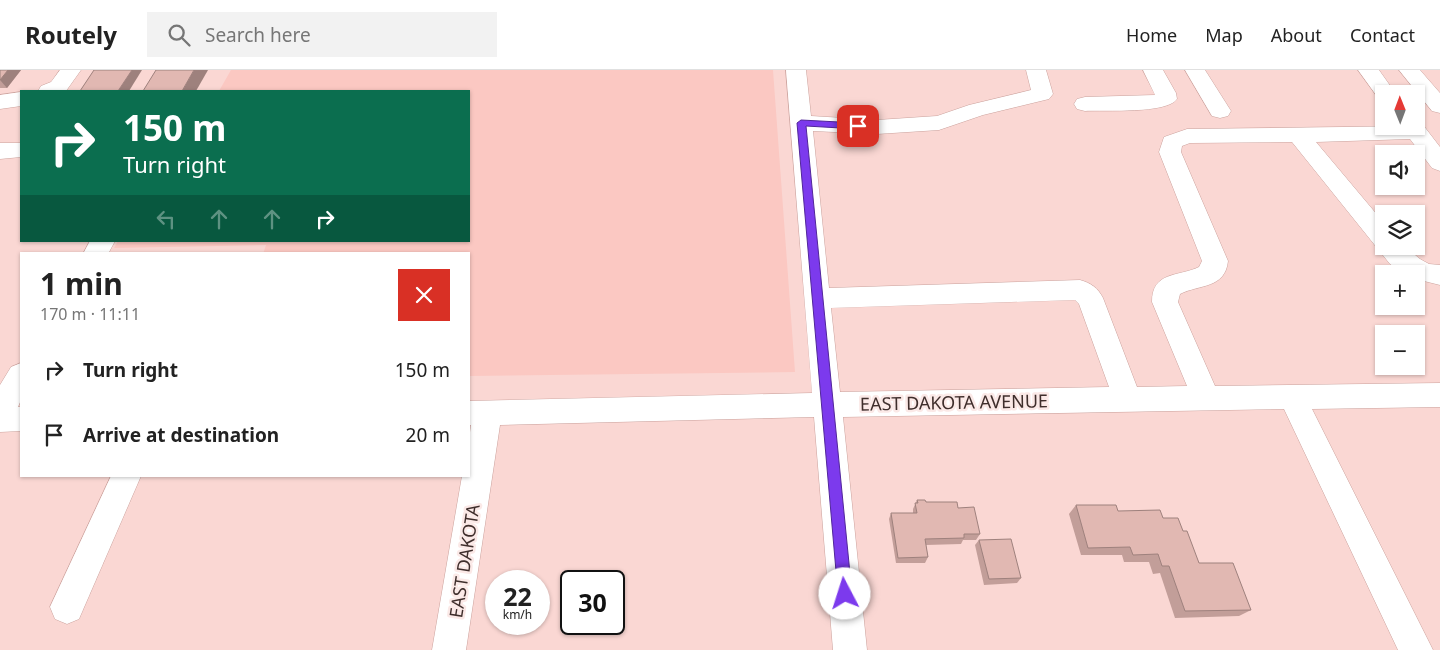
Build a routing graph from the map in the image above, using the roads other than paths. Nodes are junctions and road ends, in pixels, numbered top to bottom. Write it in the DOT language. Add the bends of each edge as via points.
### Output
graph roads {
  1 [pos="72,70"];
  2 [pos="796,70"];
  3 [pos="1036,70"];
  4 [pos="1153,70"];
  5 [pos="1195,70"];
  6 [pos="1368,70"];
  7 [pos="1409,70"];
  8 [pos="1379,85"];
  9 [pos="50,90"];
  10 [pos="20,99"];
  11 [pos="0,102"];
  12 [pos="1086,104"];
  13 [pos="1440,106"];
  14 [pos="1220,111"];
  15 [pos="801,123"];
  16 [pos="1298,136"];
  17 [pos="1427,143"];
  18 [pos="20,150"];
  19 [pos="0,151"];
  20 [pos="1375,229"];
  21 [pos="1396,255"];
  22 [pos="1440,275"];
  23 [pos="818,298"];
  24 [pos="20,377"];
  25 [pos="1292,397"];
  26 [pos="1207,398"];
  27 [pos="1438,398"];
  28 [pos="1128,400"];
  29 [pos="828,405"];
  30 [pos="0,411"];
  31 [pos="478,412"];
  32 [pos="0,420"];
  33 [pos="20,420"];
  34 [pos="126,477"];
  35 [pos="67,606"];
  36 [pos="450,650"];
  37 [pos="850,650"];
  38 [pos="1416,650"];
  1 -- 9 [label="street" via="58,87"];
  2 -- 15 [label="street"];
  3 -- 15 [label="street" via="1042,94 938,123 877,127"];
  4 -- 12 [label="street" via="1166,99 1160,102"];
  5 -- 14 [label="street"];
  6 -- 8 [label="street"];
  7 -- 13 [label="street"];
  10 -- 11 [label="street"];
  15 -- 23 [label="street"];
  16 -- 17 [label="street"];
  16 -- 20 [label="street"];
  16 -- 26 [label="street" via="1187,136 1172,142 1170,152 1215,260 1214,270 1207,276 1172,284 1165,292 1165,302"];
  18 -- 19 [label="street"];
  21 -- 22 [label="street" via="1412,267"];
  23 -- 28 [label="street" via="1080,290 1090,298"];
  23 -- 29 [label="street"];
  24 -- 30 [label="street"];
  25 -- 26 [label="street, EAST DAKOTA AVENUE"];
  25 -- 27 [label="street, EAST DAKOTA AVENUE"];
  25 -- 38 [label="street"];
  26 -- 28 [label="street, EAST DAKOTA AVENUE"];
  28 -- 29 [label="street, EAST DAKOTA AVENUE"];
  29 -- 31 [label="street, EAST DAKOTA AVENUE"];
  29 -- 37 [label="street"];
  31 -- 36 [label="street, EAST DAKOTA"];
  32 -- 33 [label="street"];
  34 -- 35 [label="street"];
}
